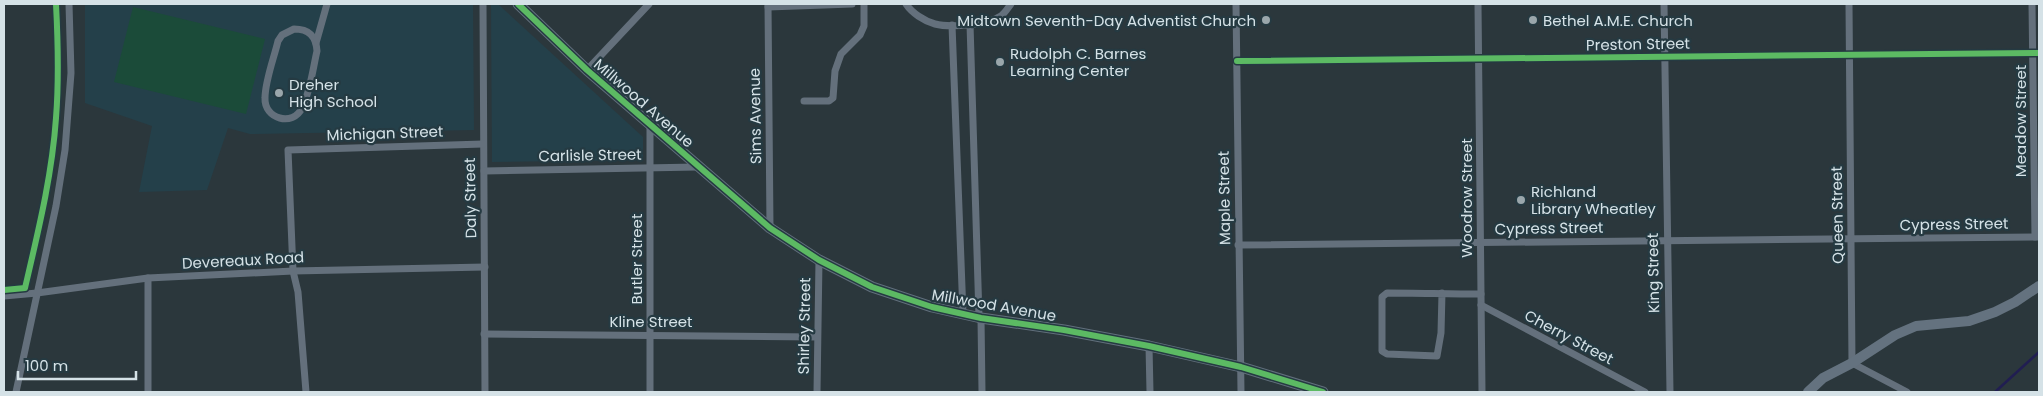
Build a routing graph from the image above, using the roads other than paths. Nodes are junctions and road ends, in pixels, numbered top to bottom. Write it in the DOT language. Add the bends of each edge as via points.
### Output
graph roads {
  1 [pos="69,4"];
  2 [pos="327,4"];
  3 [pos="483,4"];
  4 [pos="518,4"];
  5 [pos="649,4"];
  6 [pos="852,4"];
  7 [pos="864,4"];
  8 [pos="906,4"];
  9 [pos="1011,4"];
  10 [pos="1236,4"];
  11 [pos="1478,4"];
  12 [pos="1664,4"];
  13 [pos="1849,4"];
  14 [pos="2032,4"];
  15 [pos="768,5"];
  16 [pos="970,24"];
  17 [pos="952,25"];
  18 [pos="316,43"];
  19 [pos="2036,53"];
  20 [pos="1849,55"];
  21 [pos="1665,56"];
  22 [pos="1479,58"];
  23 [pos="1236,60"];
  24 [pos="587,70"];
  25 [pos="804,101"];
  26 [pos="650,125"];
  27 [pos="483,144"];
  28 [pos="650,167"];
  29 [pos="697,167"];
  30 [pos="484,171"];
  31 [pos="770,228"];
  32 [pos="2037,237"];
  33 [pos="1851,239"];
  34 [pos="1666,241"];
  35 [pos="1480,242"];
  36 [pos="1238,245"];
  37 [pos="819,260"];
  38 [pos="485,267"];
  39 [pos="293,271"];
  40 [pos="148,278"];
  41 [pos="2039,286"];
  42 [pos="37,293"];
  43 [pos="1442,293"];
  44 [pos="1481,294"];
  45 [pos="4,296"];
  46 [pos="1481,305"];
  47 [pos="962,314"];
  48 [pos="980,318"];
  49 [pos="484,334"];
  50 [pos="650,335"];
  51 [pos="817,337"];
  52 [pos="1149,346"];
  53 [pos="1852,364"];
  54 [pos="1241,367"];
  55 [pos="16,392"];
  56 [pos="148,392"];
  57 [pos="306,392"];
  58 [pos="485,392"];
  59 [pos="650,392"];
  60 [pos="817,392"];
  61 [pos="982,392"];
  62 [pos="1150,392"];
  63 [pos="1241,392"];
  64 [pos="1323,392"];
  65 [pos="1482,392"];
  66 [pos="1645,392"];
  67 [pos="1670,392"];
  68 [pos="1808,392"];
  69 [pos="1907,392"];
  1 -- 42 [label="street" via="71,73 65,150"];
  2 -- 18 [label="street"];
  3 -- 27 [label="street, Daly Street"];
  4 -- 24 [label="main road, Millwood Avenue"];
  5 -- 24 [label="street"];
  6 -- 15 [label="street"];
  7 -- 25 [label="street" via="864,26 860,35 841,54 835,71 833,98 830,101"];
  8 -- 17 [label="street" via="925,20"];
  9 -- 16 [label="street" via="1002,15 989,22"];
  10 -- 23 [label="street, Maple Street"];
  11 -- 22 [label="street, Woodrow Street"];
  12 -- 21 [label="street, King Street"];
  13 -- 20 [label="street, Queen Street"];
  14 -- 19 [label="street, Meadow Street"];
  15 -- 31 [label="street, Sims Avenue"];
  16 -- 17 [label="street"];
  16 -- 48 [label="street"];
  17 -- 47 [label="street"];
  18 -- 18 [label="street" via="309,32 302,29 287,31 278,41 265,98 273,116 294,117 303,107 317,51"];
  19 -- 20 [label="street, Preston Street"];
  19 -- 32 [label="street, Meadow Street"];
  20 -- 21 [label="street, Preston Street"];
  20 -- 33 [label="street, Queen Street"];
  21 -- 22 [label="street, Preston Street"];
  21 -- 34 [label="street, King Street"];
  22 -- 23 [label="street, Preston Street"];
  22 -- 35 [label="street, Woodrow Street"];
  23 -- 36 [label="street, Maple Street"];
  24 -- 26 [label="main road, Millwood Avenue"];
  26 -- 28 [label="street, Butler Street"];
  26 -- 29 [label="main road, Millwood Avenue"];
  27 -- 30 [label="street, Daly Street"];
  27 -- 39 [label="street, Michigan Street" via="288,150"];
  28 -- 29 [label="street, Carlisle Street"];
  28 -- 30 [label="street, Carlisle Street"];
  28 -- 50 [label="street, Butler Street"];
  29 -- 31 [label="main road, Millwood Avenue"];
  30 -- 38 [label="street, Daly Street"];
  31 -- 37 [label="main road, Millwood Avenue"];
  32 -- 33 [label="street, Cypress Street"];
  33 -- 34 [label="street, Cypress Street"];
  33 -- 53 [label="street, Queen Street"];
  34 -- 35 [label="street, Cypress Street"];
  34 -- 67 [label="street, King Street"];
  35 -- 36 [label="street, Cypress Street"];
  35 -- 44 [label="street, Woodrow Street"];
  36 -- 54 [label="street, Maple Street"];
  37 -- 47 [label="main road, Millwood Avenue" via="872,287 932,308"];
  37 -- 51 [label="street, Shirley Street"];
  38 -- 39 [label="street, Devereaux Road"];
  38 -- 49 [label="street, Daly Street"];
  39 -- 40 [label="street, Devereaux Road"];
  39 -- 57 [label="street" via="298,292"];
  40 -- 42 [label="street, Devereaux Road"];
  40 -- 56 [label="street"];
  41 -- 53 [label="street" via="2015,302 1969,321 1916,326 1894,335"];
  42 -- 45 [label="street, Devereaux Road"];
  42 -- 55 [label="street"];
  43 -- 43 [label="street" via="1387,293 1382,297 1382,351 1387,354 1437,356"];
  43 -- 44 [label="street"];
  44 -- 46 [label="street, Woodrow Street"];
  46 -- 65 [label="street, Woodrow Street"];
  46 -- 66 [label="street, Cherry Street"];
  47 -- 48 [label="main road, Millwood Avenue"];
  48 -- 52 [label="main road, Millwood Avenue"];
  48 -- 61 [label="street"];
  49 -- 50 [label="street, Kline Street"];
  49 -- 58 [label="street, Daly Street"];
  50 -- 51 [label="street, Kline Street"];
  50 -- 59 [label="street, Butler Street"];
  51 -- 60 [label="street, Shirley Street"];
  52 -- 54 [label="main road, Millwood Avenue"];
  52 -- 62 [label="street"];
  53 -- 68 [label="street" via="1823,378"];
  53 -- 69 [label="street"];
  54 -- 63 [label="street, Maple Street"];
  54 -- 64 [label="main road, Millwood Avenue"];
}
